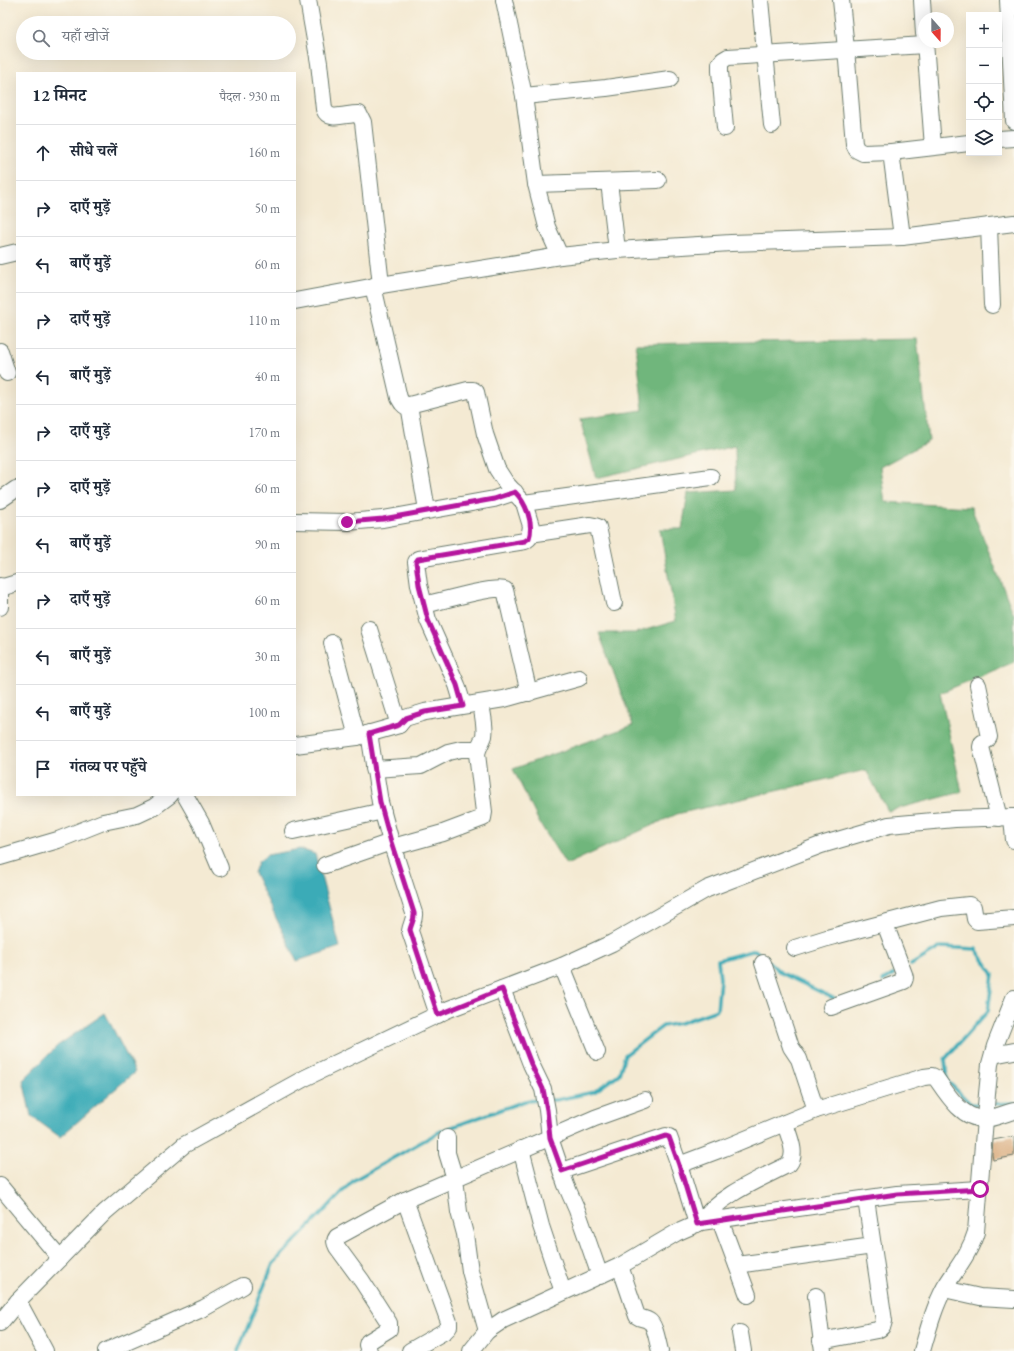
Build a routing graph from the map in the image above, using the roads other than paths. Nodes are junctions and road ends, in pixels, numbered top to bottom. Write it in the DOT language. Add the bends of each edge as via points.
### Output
graph roads {
  1 [pos="308,0"];
  2 [pos="504,0"];
  3 [pos="760,0"];
  4 [pos="841,0"];
  5 [pos="922,0"];
  6 [pos="1008,0"];
  7 [pos="923,12"];
  8 [pos="918,41"];
  9 [pos="925,48"];
  10 [pos="846,49"];
  11 [pos="766,55"];
  12 [pos="670,79"];
  13 [pos="524,96"];
  14 [pos="1014,121"];
  15 [pos="772,125"];
  16 [pos="725,128"];
  17 [pos="1014,138"];
  18 [pos="1002,139"];
  19 [pos="966,143"];
  20 [pos="933,147"];
  21 [pos="891,152"];
  22 [pos="658,180"];
  23 [pos="609,182"];
  24 [pos="536,184"];
  25 [pos="1014,223"];
  26 [pos="989,226"];
  27 [pos="902,237"];
  28 [pos="618,250"];
  29 [pos="16,252"];
  30 [pos="0,256"];
  31 [pos="560,256"];
  32 [pos="377,285"];
  33 [pos="296,301"];
  34 [pos="992,305"];
  35 [pos="0,350"];
  36 [pos="8,373"];
  37 [pos="409,405"];
  38 [pos="711,477"];
  39 [pos="16,489"];
  40 [pos="520,498"];
  41 [pos="0,500"];
  42 [pos="427,510"];
  43 [pos="296,521"];
  44 [pos="530,534"];
  45 [pos="16,584"];
  46 [pos="0,587"];
  47 [pos="614,603"];
  48 [pos="424,605"];
  49 [pos="0,607"];
  50 [pos="370,629"];
  51 [pos="332,643"];
  52 [pos="579,678"];
  53 [pos="978,685"];
  54 [pos="529,692"];
  55 [pos="481,703"];
  56 [pos="463,706"];
  57 [pos="399,725"];
  58 [pos="363,735"];
  59 [pos="296,745"];
  60 [pos="478,749"];
  61 [pos="374,769"];
  62 [pos="169,796"];
  63 [pos="186,796"];
  64 [pos="383,811"];
  65 [pos="1008,817"];
  66 [pos="293,831"];
  67 [pos="1014,840"];
  68 [pos="392,845"];
  69 [pos="0,857"];
  70 [pos="325,865"];
  71 [pos="220,868"];
  72 [pos="1014,918"];
  73 [pos="885,924"];
  74 [pos="795,948"];
  75 [pos="763,963"];
  76 [pos="562,966"];
  77 [pos="502,989"];
  78 [pos="1014,998"];
  79 [pos="831,1007"];
  80 [pos="438,1015"];
  81 [pos="1014,1051"];
  82 [pos="597,1052"];
  83 [pos="993,1055"];
  84 [pos="645,1100"];
  85 [pos="816,1110"];
  86 [pos="1014,1110"];
  87 [pos="986,1116"];
  88 [pos="785,1123"];
  89 [pos="448,1138"];
  90 [pos="550,1138"];
  91 [pos="521,1149"];
  92 [pos="679,1165"];
  93 [pos="562,1171"];
  94 [pos="455,1179"];
  95 [pos="0,1186"];
  96 [pos="980,1189"];
  97 [pos="866,1199"];
  98 [pos="405,1200"];
  99 [pos="720,1220"];
  100 [pos="699,1223"];
  101 [pos="873,1246"];
  102 [pos="60,1258"];
  103 [pos="737,1265"];
  104 [pos="620,1266"];
  105 [pos="600,1276"];
  106 [pos="243,1286"];
  107 [pos="944,1289"];
  108 [pos="563,1292"];
  109 [pos="748,1295"];
  110 [pos="816,1296"];
  111 [pos="1014,1299"];
  112 [pos="18,1301"];
  113 [pos="0,1323"];
  114 [pos="487,1331"];
  115 [pos="740,1333"];
  116 [pos="822,1346"];
  117 [pos="45,1351"];
  118 [pos="106,1351"];
  119 [pos="369,1351"];
  120 [pos="410,1351"];
  121 [pos="471,1351"];
  122 [pos="660,1351"];
  123 [pos="743,1351"];
  124 [pos="922,1351"];
  1 -- 32 [label="street" via="324,110 329,117 359,114 363,122"];
  2 -- 13 [label="street"];
  3 -- 11 [label="street"];
  4 -- 10 [label="street"];
  5 -- 7 [label="street"];
  6 -- 14 [label="street"];
  8 -- 10 [label="street"];
  9 -- 20 [label="street"];
  10 -- 11 [label="street"];
  10 -- 21 [label="street" via="854,144 857,150 863,153"];
  11 -- 15 [label="street"];
  11 -- 16 [label="street" via="728,57 720,64"];
  12 -- 13 [label="street"];
  13 -- 24 [label="street"];
  17 -- 18 [label="street"];
  19 -- 20 [label="street"];
  20 -- 21 [label="street"];
  21 -- 27 [label="street"];
  22 -- 23 [label="street"];
  23 -- 24 [label="street"];
  23 -- 28 [label="street"];
  24 -- 31 [label="street" via="547,227"];
  25 -- 26 [label="street"];
  26 -- 27 [label="street"];
  26 -- 34 [label="street"];
  27 -- 28 [label="street"];
  28 -- 31 [label="street"];
  29 -- 30 [label="street"];
  31 -- 32 [label="street"];
  32 -- 33 [label="street"];
  32 -- 37 [label="street" via="399,398 405,406"];
  35 -- 36 [label="street"];
  37 -- 40 [label="street" via="468,390 476,392 485,434 497,469"];
  37 -- 42 [label="street"];
  38 -- 40 [label="street"];
  39 -- 41 [label="street"];
  40 -- 42 [label="street" via="494,499"];
  40 -- 44 [label="street" via="531,526"];
  42 -- 43 [label="street" via="383,519 347,522"];
  44 -- 47 [label="street" via="590,525 598,528"];
  44 -- 48 [label="street" via="525,541 418,559 416,567"];
  45 -- 46 [label="street"];
  46 -- 49 [label="street"];
  48 -- 54 [label="street" via="468,594 505,590"];
  48 -- 56 [label="street"];
  50 -- 57 [label="street"];
  51 -- 58 [label="street"];
  52 -- 54 [label="street"];
  53 -- 65 [label="street" via="989,737 981,747"];
  54 -- 55 [label="street"];
  55 -- 56 [label="street"];
  55 -- 60 [label="street" via="484,735"];
  56 -- 57 [label="street" via="425,712 406,718"];
  57 -- 58 [label="street"];
  58 -- 59 [label="street"];
  58 -- 61 [label="street"];
  60 -- 61 [label="street" via="448,752 421,766"];
  60 -- 68 [label="street" via="483,818 442,833"];
  61 -- 64 [label="street"];
  62 -- 69 [label="street" via="137,815 103,822 58,840"];
  63 -- 71 [label="street" via="201,823"];
  64 -- 66 [label="street"];
  64 -- 68 [label="street"];
  65 -- 67 [label="street"];
  65 -- 76 [label="street" via="889,825 821,845 707,889 612,943"];
  68 -- 70 [label="street"];
  68 -- 80 [label="street" via="415,917 410,930"];
  72 -- 73 [label="street" via="977,921 973,907 969,905 941,908"];
  73 -- 74 [label="street"];
  73 -- 79 [label="street" via="904,974 904,981"];
  75 -- 85 [label="street" via="791,1047 799,1059"];
  76 -- 77 [label="street"];
  76 -- 82 [label="street"];
  77 -- 80 [label="street"];
  77 -- 90 [label="street" via="543,1089"];
  78 -- 83 [label="street"];
  80 -- 102 [label="street" via="305,1078 184,1145 105,1212"];
  81 -- 83 [label="street"];
  83 -- 87 [label="street"];
  84 -- 90 [label="street"];
  85 -- 87 [label="street" via="932,1076 965,1112 977,1118"];
  85 -- 88 [label="street"];
  86 -- 87 [label="street"];
  87 -- 96 [label="street"];
  88 -- 92 [label="street"];
  88 -- 100 [label="street" via="793,1154 789,1164 738,1191 705,1215"];
  89 -- 94 [label="street" via="447,1153"];
  90 -- 91 [label="street"];
  90 -- 93 [label="street"];
  91 -- 94 [label="street"];
  91 -- 108 [label="street" via="541,1226"];
  92 -- 93 [label="street" via="672,1142 666,1136"];
  92 -- 100 [label="street"];
  93 -- 105 [label="street"];
  94 -- 98 [label="street"];
  94 -- 114 [label="street" via="470,1271"];
  95 -- 102 [label="street"];
  96 -- 97 [label="street" via="897,1194"];
  96 -- 107 [label="street" via="976,1232 972,1245"];
  97 -- 99 [label="street"];
  97 -- 101 [label="street"];
  98 -- 119 [label="street" via="335,1239 337,1247 389,1323 389,1329 368,1342"];
  98 -- 120 [label="street" via="449,1322 449,1327 445,1331"];
  99 -- 100 [label="street"];
  99 -- 103 [label="street"];
  100 -- 104 [label="street" via="676,1233"];
  101 -- 103 [label="street"];
  101 -- 116 [label="street" via="884,1326"];
  102 -- 112 [label="street"];
  103 -- 109 [label="street"];
  104 -- 105 [label="street"];
  104 -- 122 [label="street" via="637,1316 650,1321 653,1325"];
  105 -- 108 [label="street"];
  106 -- 118 [label="street" via="198,1311"];
  107 -- 111 [label="street" via="980,1297"];
  107 -- 124 [label="street" via="934,1310"];
  108 -- 114 [label="street" via="503,1320"];
  110 -- 116 [label="street"];
  112 -- 113 [label="street"];
  112 -- 117 [label="street"];
  114 -- 121 [label="street"];
  115 -- 123 [label="street"];
}
